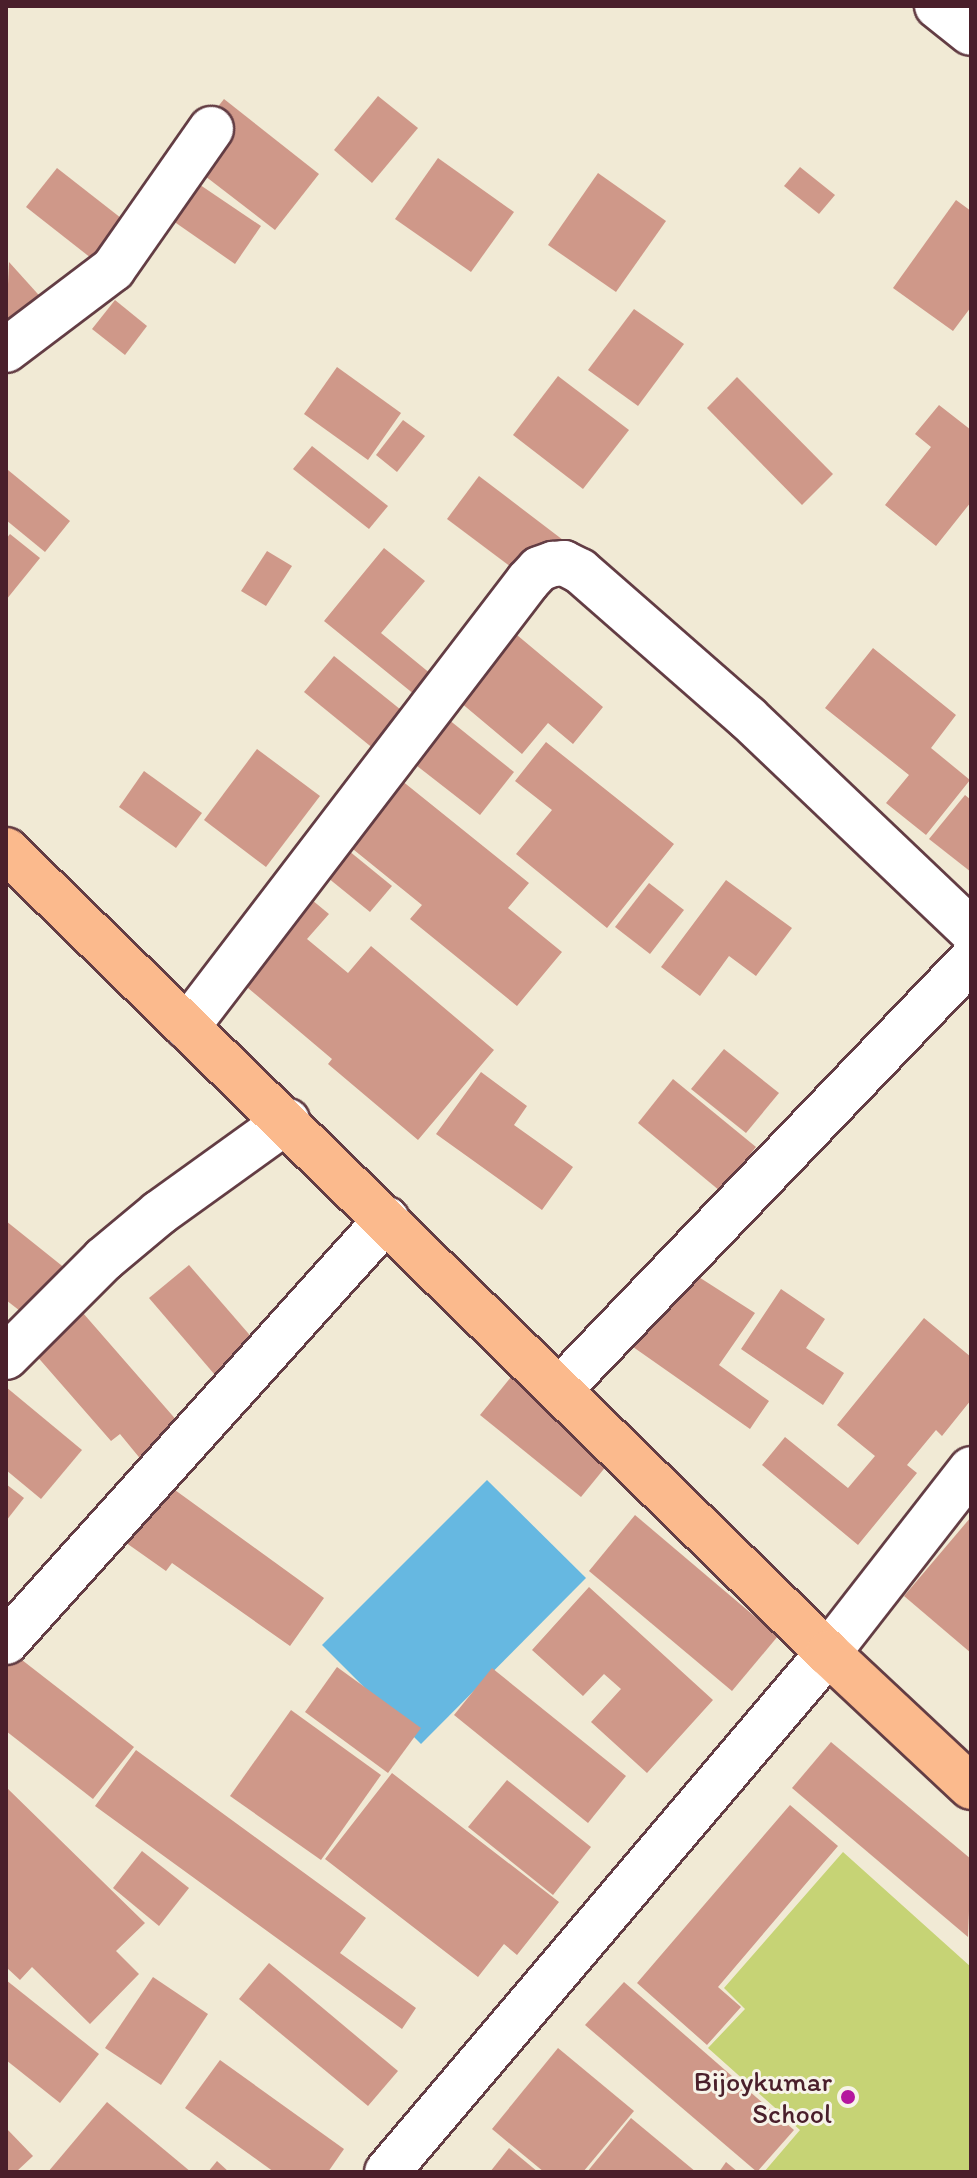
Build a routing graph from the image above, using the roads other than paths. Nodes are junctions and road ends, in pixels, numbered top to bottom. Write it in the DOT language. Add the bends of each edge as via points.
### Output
graph roads {
  1 [pos="937,6"];
  2 [pos="971,33"];
  3 [pos="211,129"];
  4 [pos="6,350"];
  5 [pos="9,861"];
  6 [pos="971,930"];
  7 [pos="971,960"];
  8 [pos="187,1027"];
  9 [pos="287,1121"];
  10 [pos="387,1219"];
  11 [pos="6,1357"];
  12 [pos="559,1390"];
  13 [pos="971,1469"];
  14 [pos="6,1642"];
  15 [pos="828,1653"];
  16 [pos="971,1787"];
  17 [pos="387,2172"];
  1 -- 2 [label="street"];
  3 -- 4 [label="street" via="113,269"];
  5 -- 8 [label="main road"];
  6 -- 8 [label="street" via="748,718 580,571 553,564 528,581"];
  7 -- 12 [label="street"];
  8 -- 9 [label="main road"];
  9 -- 10 [label="main road"];
  9 -- 11 [label="street" via="104,1259"];
  10 -- 12 [label="main road"];
  10 -- 14 [label="street"];
  12 -- 15 [label="main road"];
  13 -- 15 [label="street"];
  15 -- 16 [label="main road"];
  15 -- 17 [label="street"];
}
